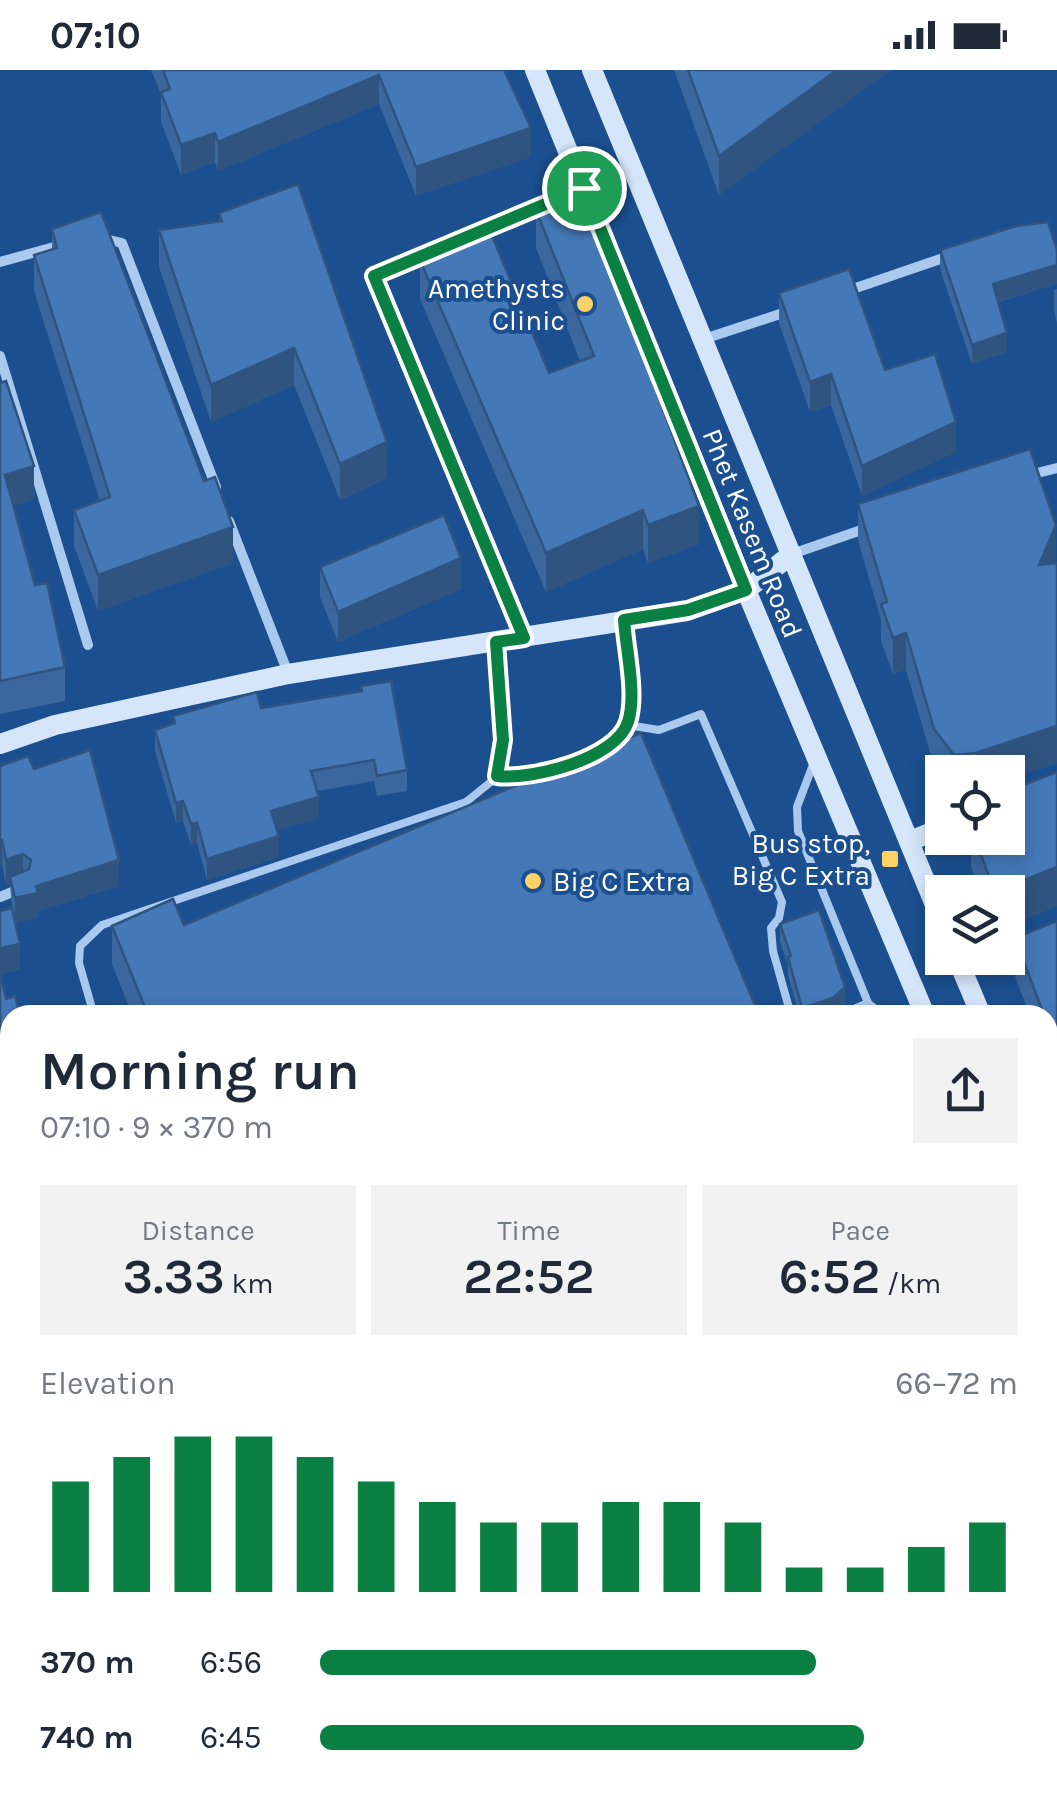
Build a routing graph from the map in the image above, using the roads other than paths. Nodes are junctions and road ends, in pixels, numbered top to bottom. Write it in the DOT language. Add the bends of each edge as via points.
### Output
graph roads {
  1 [pos="535,70"];
  2 [pos="592,70"];
  3 [pos="584,188"];
  4 [pos="88,238"];
  5 [pos="71,243"];
  6 [pos="966,250"];
  7 [pos="0,262"];
  8 [pos="835,295"];
  9 [pos="798,308"];
  10 [pos="704,340"];
  11 [pos="0,356"];
  12 [pos="1057,468"];
  13 [pos="1007,480"];
  14 [pos="219,494"];
  15 [pos="226,512"];
  16 [pos="882,522"];
  17 [pos="792,554"];
  18 [pos="746,590"];
  19 [pos="624,620"];
  20 [pos="524,638"];
  21 [pos="496,642"];
  22 [pos="88,645"];
  23 [pos="288,674"];
  24 [pos="627,725"];
  25 [pos="0,744"];
  26 [pos="817,757"];
  27 [pos="497,776"];
  28 [pos="925,835"];
  29 [pos="910,841"];
  30 [pos="925,879"];
  31 [pos="23,888"];
  32 [pos="0,897"];
  33 [pos="964,975"];
  34 [pos="868,1003"];
  35 [pos="91,1005"];
  36 [pos="788,1005"];
  37 [pos="863,1005"];
  38 [pos="870,1005"];
  39 [pos="921,1005"];
  40 [pos="976,1005"];
  1 -- 3 [label="main road, Phet Kasem Road"];
  2 -- 10 [label="main road, Phet Kasem Road"];
  3 -- 18 [label="main road, Phet Kasem Road"];
  3 -- 20 [label="street" via="374,276"];
  4 -- 14 [label="street" via="122,242"];
  5 -- 7 [label="street"];
  6 -- 8 [label="street"];
  9 -- 10 [label="street"];
  10 -- 17 [label="main road, Phet Kasem Road"];
  11 -- 22 [label="street"];
  12 -- 13 [label="street"];
  15 -- 23 [label="street"];
  16 -- 17 [label="street"];
  17 -- 18 [label="main road"];
  17 -- 29 [label="main road, Phet Kasem Road"];
  18 -- 19 [label="main road" via="688,610"];
  18 -- 26 [label="main road, Phet Kasem Road"];
  19 -- 20 [label="main road"];
  19 -- 24 [label="lane"];
  20 -- 21 [label="main road"];
  21 -- 23 [label="main road"];
  21 -- 27 [label="lane" via="503,740"];
  23 -- 25 [label="main road" via="54,724"];
  24 -- 27 [label="lane" via="608,746 574,763"];
  24 -- 36 [label="lane" via="659,730 701,714 782,902 771,928 772,951"];
  26 -- 34 [label="lane" via="797,807 798,831"];
  26 -- 39 [label="main road, Phet Kasem Road"];
  27 -- 35 [label="lane" via="466,802 102,925 80,946"];
  28 -- 29 [label="main road"];
  29 -- 30 [label="main road, Phet Kasem Road"];
  31 -- 32 [label="street"];
  33 -- 40 [label="main road"];
  34 -- 37 [label="lane"];
  34 -- 38 [label="lane"];
}
